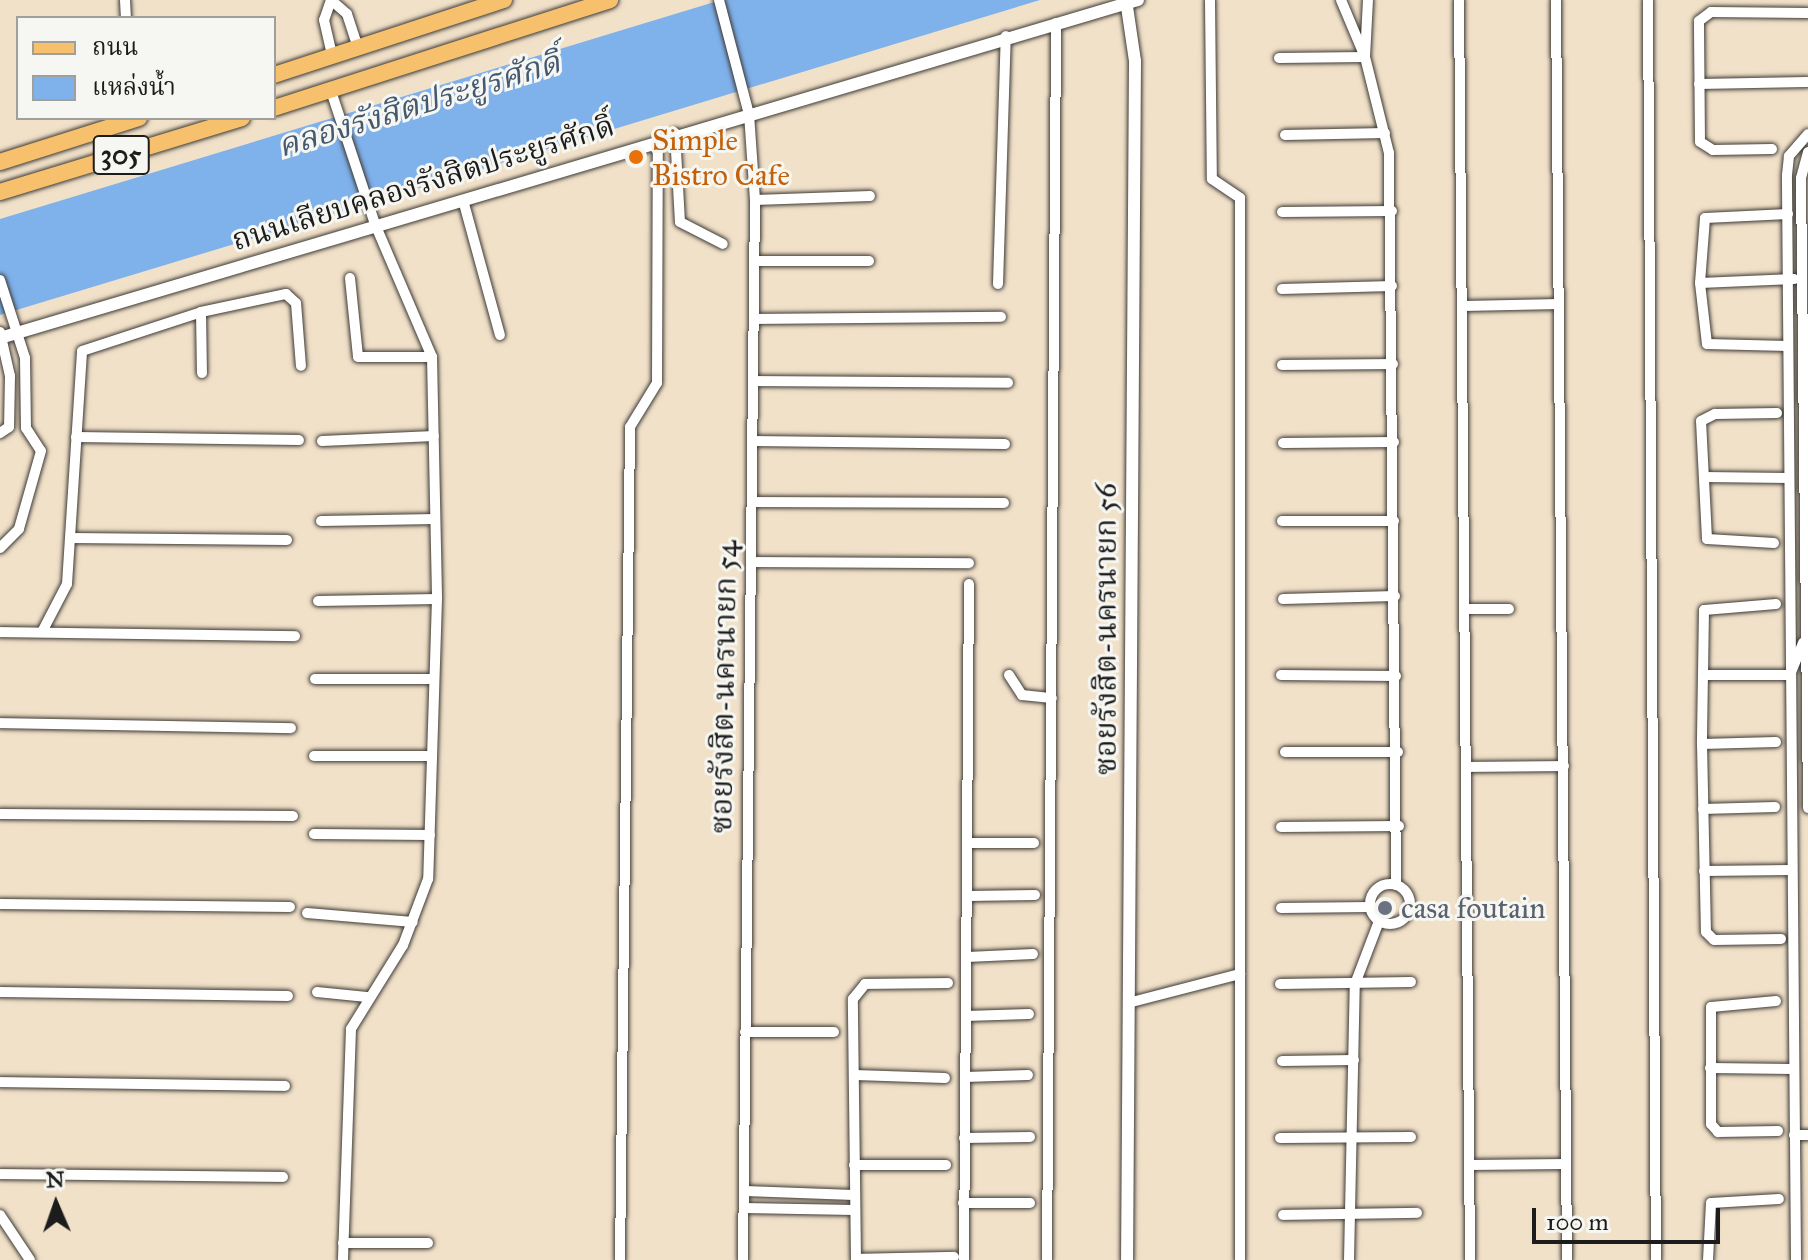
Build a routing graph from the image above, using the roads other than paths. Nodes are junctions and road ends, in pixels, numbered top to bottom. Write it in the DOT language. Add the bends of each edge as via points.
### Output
graph roads {
  1 [pos="331,0"];
  2 [pos="504,0"];
  3 [pos="610,0"];
  4 [pos="719,0"];
  5 [pos="1210,0"];
  6 [pos="1341,0"];
  7 [pos="1368,0"];
  8 [pos="1459,0"];
  9 [pos="1556,0"];
  10 [pos="1648,0"];
  11 [pos="1130,1"];
  12 [pos="1808,13"];
  13 [pos="1056,23"];
  14 [pos="1006,36"];
  15 [pos="358,47"];
  16 [pos="332,56"];
  17 [pos="1365,57"];
  18 [pos="1279,58"];
  19 [pos="276,74"];
  20 [pos="1807,82"];
  21 [pos="1699,84"];
  22 [pos="334,99"];
  23 [pos="276,108"];
  24 [pos="748,110"];
  25 [pos="131,120"];
  26 [pos="235,120"];
  27 [pos="675,133"];
  28 [pos="1385,133"];
  29 [pos="1808,134"];
  30 [pos="1285,135"];
  31 [pos="658,139"];
  32 [pos="1772,149"];
  33 [pos="1808,152"];
  34 [pos="0,162"];
  35 [pos="0,192"];
  36 [pos="870,196"];
  37 [pos="463,200"];
  38 [pos="755,200"];
  39 [pos="1392,211"];
  40 [pos="1282,212"];
  41 [pos="1788,214"];
  42 [pos="375,224"];
  43 [pos="723,244"];
  44 [pos="755,261"];
  45 [pos="869,261"];
  46 [pos="350,278"];
  47 [pos="1805,279"];
  48 [pos="0,280"];
  49 [pos="1788,280"];
  50 [pos="1700,283"];
  51 [pos="998,284"];
  52 [pos="1392,286"];
  53 [pos="1282,289"];
  54 [pos="1559,304"];
  55 [pos="1464,306"];
  56 [pos="201,312"];
  57 [pos="1001,317"];
  58 [pos="755,319"];
  59 [pos="16,333"];
  60 [pos="1,335"];
  61 [pos="500,335"];
  62 [pos="1788,346"];
  63 [pos="432,357"];
  64 [pos="1393,364"];
  65 [pos="1282,365"];
  66 [pos="301,366"];
  67 [pos="202,373"];
  68 [pos="753,381"];
  69 [pos="1008,383"];
  70 [pos="1777,413"];
  71 [pos="26,428"];
  72 [pos="5,430"];
  73 [pos="434,436"];
  74 [pos="76,437"];
  75 [pos="299,440"];
  76 [pos="322,441"];
  77 [pos="753,441"];
  78 [pos="1394,442"];
  79 [pos="1283,443"];
  80 [pos="1005,444"];
  81 [pos="1704,477"];
  82 [pos="1789,478"];
  83 [pos="752,502"];
  84 [pos="1004,503"];
  85 [pos="435,519"];
  86 [pos="321,521"];
  87 [pos="1282,521"];
  88 [pos="1394,521"];
  89 [pos="70,538"];
  90 [pos="287,540"];
  91 [pos="1774,543"];
  92 [pos="0,548"];
  93 [pos="751,562"];
  94 [pos="969,563"];
  95 [pos="969,584"];
  96 [pos="1395,596"];
  97 [pos="437,599"];
  98 [pos="1283,599"];
  99 [pos="318,601"];
  100 [pos="1776,604"];
  101 [pos="1465,609"];
  102 [pos="1509,609"];
  103 [pos="0,632"];
  104 [pos="42,632"];
  105 [pos="295,636"];
  106 [pos="1805,638"];
  107 [pos="1009,675"];
  108 [pos="1281,675"];
  109 [pos="1703,675"];
  110 [pos="1790,675"];
  111 [pos="1396,676"];
  112 [pos="315,679"];
  113 [pos="430,679"];
  114 [pos="1052,698"];
  115 [pos="1807,708"];
  116 [pos="1791,709"];
  117 [pos="0,723"];
  118 [pos="291,728"];
  119 [pos="1776,742"];
  120 [pos="1702,744"];
  121 [pos="1285,752"];
  122 [pos="1398,752"];
  123 [pos="314,756"];
  124 [pos="430,756"];
  125 [pos="1564,766"];
  126 [pos="1467,767"];
  127 [pos="1775,807"];
  128 [pos="1808,808"];
  129 [pos="1703,809"];
  130 [pos="0,814"];
  131 [pos="293,816"];
  132 [pos="1399,826"];
  133 [pos="1281,827"];
  134 [pos="314,834"];
  135 [pos="430,835"];
  136 [pos="967,843"];
  137 [pos="1034,843"];
  138 [pos="1791,870"];
  139 [pos="1704,871"];
  140 [pos="1396,885"];
  141 [pos="1035,895"];
  142 [pos="968,896"];
  143 [pos="0,904"];
  144 [pos="290,907"];
  145 [pos="1370,907"];
  146 [pos="1281,908"];
  147 [pos="307,913"];
  148 [pos="1379,921"];
  149 [pos="413,922"];
  150 [pos="1781,939"];
  151 [pos="1033,954"];
  152 [pos="967,957"];
  153 [pos="1240,974"];
  154 [pos="1411,982"];
  155 [pos="948,983"];
  156 [pos="1280,984"];
  157 [pos="1355,984"];
  158 [pos="0,992"];
  159 [pos="317,992"];
  160 [pos="288,996"];
  161 [pos="367,997"];
  162 [pos="1776,1001"];
  163 [pos="1128,1003"];
  164 [pos="1029,1014"];
  165 [pos="966,1016"];
  166 [pos="745,1032"];
  167 [pos="834,1032"];
  168 [pos="1354,1060"];
  169 [pos="1282,1061"];
  170 [pos="1710,1068"];
  171 [pos="1793,1069"];
  172 [pos="855,1075"];
  173 [pos="1028,1075"];
  174 [pos="965,1077"];
  175 [pos="945,1078"];
  176 [pos="0,1082"];
  177 [pos="285,1086"];
  178 [pos="1778,1131"];
  179 [pos="1794,1135"];
  180 [pos="1808,1135"];
  181 [pos="1030,1137"];
  182 [pos="1411,1137"];
  183 [pos="964,1138"];
  184 [pos="1280,1138"];
  185 [pos="1351,1139"];
  186 [pos="1566,1164"];
  187 [pos="854,1165"];
  188 [pos="946,1165"];
  189 [pos="1469,1165"];
  190 [pos="0,1174"];
  191 [pos="283,1177"];
  192 [pos="745,1191"];
  193 [pos="854,1195"];
  194 [pos="1779,1199"];
  195 [pos="963,1203"];
  196 [pos="1030,1203"];
  197 [pos="744,1208"];
  198 [pos="854,1210"];
  199 [pos="1417,1213"];
  200 [pos="0,1215"];
  201 [pos="1283,1215"];
  202 [pos="1349,1216"];
  203 [pos="0,1241"];
  204 [pos="15,1241"];
  205 [pos="343,1243"];
  206 [pos="428,1243"];
  207 [pos="959,1258"];
  208 [pos="856,1259"];
  209 [pos="30,1260"];
  210 [pos="343,1260"];
  211 [pos="620,1260"];
  212 [pos="743,1260"];
  213 [pos="1047,1260"];
  214 [pos="1127,1260"];
  215 [pos="1240,1260"];
  216 [pos="1349,1260"];
  217 [pos="1470,1260"];
  218 [pos="1567,1260"];
  219 [pos="1656,1260"];
  220 [pos="1708,1260"];
  221 [pos="1796,1260"];
  1 -- 15 [label="street" via="347,14"];
  1 -- 16 [label="street" via="324,20"];
  2 -- 15 [label="main road"];
  3 -- 22 [label="main road"];
  4 -- 24 [label="street, ซอยรังสิต-นครนายก 54"];
  5 -- 153 [label="street" via="1212,179 1240,198"];
  6 -- 17 [label="street"];
  7 -- 17 [label="street"];
  8 -- 55 [label="street"];
  9 -- 54 [label="street"];
  10 -- 219 [label="street"];
  11 -- 13 [label="street, ถนนเลียบคลองรังสิตประยูรศักดิ์"];
  11 -- 163 [label="street, ซอยรังสิต-นครนายก 56" via="1135,61"];
  12 -- 21 [label="street" via="1703,16"];
  13 -- 14 [label="street, ถนนเลียบคลองรังสิตประยูรศักดิ์"];
  13 -- 114 [label="street"];
  14 -- 24 [label="street, ถนนเลียบคลองรังสิตประยูรศักดิ์"];
  14 -- 51 [label="street"];
  15 -- 16 [label="main road"];
  16 -- 19 [label="main road"];
  17 -- 18 [label="street"];
  17 -- 28 [label="street"];
  20 -- 21 [label="street"];
  21 -- 32 [label="street" via="1702,146"];
  22 -- 23 [label="main road"];
  22 -- 42 [label="street"];
  24 -- 27 [label="street, ถนนเลียบคลองรังสิตประยูรศักดิ์"];
  24 -- 38 [label="street, ซอยรังสิต-นครนายก 54"];
  25 -- 34 [label="main road, 305"];
  26 -- 35 [label="main road, 305"];
  27 -- 31 [label="street, ถนนเลียบคลองรังสิตประยูรศักดิ์"];
  27 -- 43 [label="street" via="680,222"];
  28 -- 30 [label="street"];
  28 -- 39 [label="street"];
  29 -- 41 [label="street" via="1789,156"];
  31 -- 37 [label="street, ถนนเลียบคลองรังสิตประยูรศักดิ์"];
  31 -- 211 [label="street" via="657,383 630,427"];
  33 -- 47 [label="street" via="1802,168"];
  36 -- 38 [label="street"];
  37 -- 42 [label="street, ถนนเลียบคลองรังสิตประยูรศักดิ์"];
  37 -- 61 [label="street"];
  38 -- 44 [label="street, ซอยรังสิต-นครนายก 54"];
  39 -- 40 [label="street"];
  39 -- 52 [label="street"];
  41 -- 49 [label="street"];
  41 -- 50 [label="street" via="1705,218"];
  42 -- 59 [label="street, ถนนเลียบคลองรังสิตประยูรศักดิ์"];
  42 -- 63 [label="street"];
  44 -- 45 [label="street"];
  44 -- 58 [label="street, ซอยรังสิต-นครนายก 54"];
  46 -- 63 [label="street" via="358,357"];
  47 -- 49 [label="street"];
  47 -- 106 [label="street"];
  48 -- 59 [label="street"];
  49 -- 50 [label="street"];
  49 -- 62 [label="street"];
  50 -- 62 [label="street" via="1707,344"];
  52 -- 53 [label="street"];
  52 -- 64 [label="street"];
  54 -- 55 [label="street"];
  54 -- 125 [label="street"];
  55 -- 101 [label="street"];
  56 -- 66 [label="street" via="273,293 293,297"];
  56 -- 67 [label="street"];
  56 -- 74 [label="street" via="82,351"];
  57 -- 58 [label="street"];
  58 -- 68 [label="street, ซอยรังสิต-นครนายก 54"];
  59 -- 60 [label="street, ถนนเลียบคลองรังสิตประยูรศักดิ์"];
  59 -- 71 [label="street" via="28,376"];
  60 -- 72 [label="street"];
  62 -- 82 [label="street"];
  63 -- 73 [label="street"];
  64 -- 65 [label="street"];
  64 -- 78 [label="street"];
  68 -- 69 [label="street"];
  68 -- 77 [label="street, ซอยรังสิต-นครนายก 54"];
  70 -- 81 [label="street" via="1704,416"];
  71 -- 72 [label="street"];
  71 -- 92 [label="street" via="41,451 39,471 19,529"];
  73 -- 76 [label="street"];
  73 -- 85 [label="street"];
  74 -- 75 [label="street"];
  74 -- 89 [label="street"];
  77 -- 80 [label="street"];
  77 -- 83 [label="street, ซอยรังสิต-นครนายก 54"];
  78 -- 79 [label="street"];
  78 -- 88 [label="street"];
  81 -- 82 [label="street"];
  81 -- 91 [label="street" via="1709,542"];
  82 -- 110 [label="street"];
  83 -- 84 [label="street"];
  83 -- 93 [label="street, ซอยรังสิต-นครนายก 54"];
  85 -- 86 [label="street"];
  85 -- 97 [label="street"];
  87 -- 88 [label="street"];
  88 -- 96 [label="street"];
  89 -- 90 [label="street"];
  89 -- 104 [label="street" via="62,603"];
  93 -- 94 [label="street"];
  93 -- 166 [label="street, ซอยรังสิต-นครนายก 54"];
  95 -- 136 [label="street"];
  96 -- 98 [label="street"];
  96 -- 111 [label="street"];
  97 -- 99 [label="street"];
  97 -- 113 [label="street"];
  100 -- 109 [label="street" via="1704,610"];
  101 -- 102 [label="street"];
  101 -- 126 [label="street"];
  103 -- 104 [label="street"];
  104 -- 105 [label="street"];
  106 -- 110 [label="street"];
  106 -- 115 [label="street"];
  107 -- 114 [label="street" via="1022,695"];
  108 -- 111 [label="street"];
  109 -- 110 [label="street"];
  109 -- 120 [label="street"];
  110 -- 116 [label="street"];
  111 -- 122 [label="street"];
  112 -- 113 [label="street"];
  113 -- 124 [label="street"];
  114 -- 213 [label="street"];
  115 -- 116 [label="street"];
  115 -- 128 [label="street"];
  116 -- 138 [label="street"];
  117 -- 118 [label="street"];
  119 -- 120 [label="street"];
  120 -- 129 [label="street"];
  121 -- 122 [label="street"];
  122 -- 132 [label="street"];
  123 -- 124 [label="street"];
  124 -- 135 [label="street"];
  125 -- 126 [label="street"];
  125 -- 186 [label="street"];
  126 -- 189 [label="street"];
  127 -- 129 [label="street"];
  129 -- 139 [label="street"];
  130 -- 131 [label="street"];
  132 -- 133 [label="street"];
  132 -- 140 [label="street"];
  134 -- 135 [label="street"];
  135 -- 149 [label="street" via="428,879"];
  136 -- 137 [label="street"];
  136 -- 142 [label="street"];
  138 -- 139 [label="street"];
  138 -- 171 [label="street"];
  139 -- 150 [label="street" via="1708,937"];
  140 -- 145 [label="street" via="1377,889"];
  140 -- 148 [label="street" via="1410,900 1408,913 1392,925"];
  141 -- 142 [label="street"];
  142 -- 152 [label="street"];
  143 -- 144 [label="street"];
  145 -- 146 [label="street"];
  145 -- 148 [label="street"];
  147 -- 149 [label="street"];
  148 -- 157 [label="street"];
  149 -- 161 [label="street"];
  151 -- 152 [label="street"];
  152 -- 165 [label="street"];
  153 -- 163 [label="street"];
  153 -- 215 [label="street"];
  154 -- 157 [label="street"];
  155 -- 172 [label="street" via="857,989"];
  156 -- 157 [label="street"];
  157 -- 168 [label="street"];
  158 -- 160 [label="street"];
  159 -- 161 [label="street"];
  161 -- 205 [label="street" via="346,1058"];
  162 -- 170 [label="street" via="1711,1007"];
  163 -- 214 [label="street, ซอยรังสิต-นครนายก 56"];
  164 -- 165 [label="street"];
  165 -- 174 [label="street"];
  166 -- 167 [label="street"];
  166 -- 192 [label="street, ซอยรังสิต-นครนายก 54"];
  168 -- 169 [label="street"];
  168 -- 185 [label="street"];
  170 -- 171 [label="street"];
  170 -- 178 [label="street" via="1713,1130"];
  171 -- 179 [label="street"];
  172 -- 175 [label="street"];
  172 -- 187 [label="street"];
  173 -- 174 [label="street"];
  174 -- 183 [label="street"];
  176 -- 177 [label="street"];
  179 -- 180 [label="street"];
  179 -- 221 [label="street"];
  181 -- 183 [label="street"];
  182 -- 185 [label="street"];
  183 -- 195 [label="street"];
  184 -- 185 [label="street"];
  185 -- 202 [label="street"];
  186 -- 189 [label="street"];
  186 -- 218 [label="street"];
  187 -- 188 [label="street"];
  187 -- 193 [label="street"];
  189 -- 217 [label="street"];
  190 -- 191 [label="street"];
  192 -- 193 [label="street"];
  192 -- 197 [label="street, ซอยรังสิต-นครนายก 54"];
  193 -- 198 [label="street"];
  194 -- 220 [label="street" via="1711,1203"];
  195 -- 196 [label="street"];
  195 -- 207 [label="street"];
  197 -- 198 [label="street"];
  197 -- 212 [label="street, ซอยรังสิต-นครนายก 54"];
  198 -- 208 [label="street"];
  199 -- 202 [label="street"];
  200 -- 204 [label="street"];
  201 -- 202 [label="street"];
  202 -- 216 [label="street"];
  203 -- 204 [label="street"];
  204 -- 209 [label="street"];
  205 -- 206 [label="street"];
  205 -- 210 [label="street"];
  207 -- 208 [label="street"];
}
